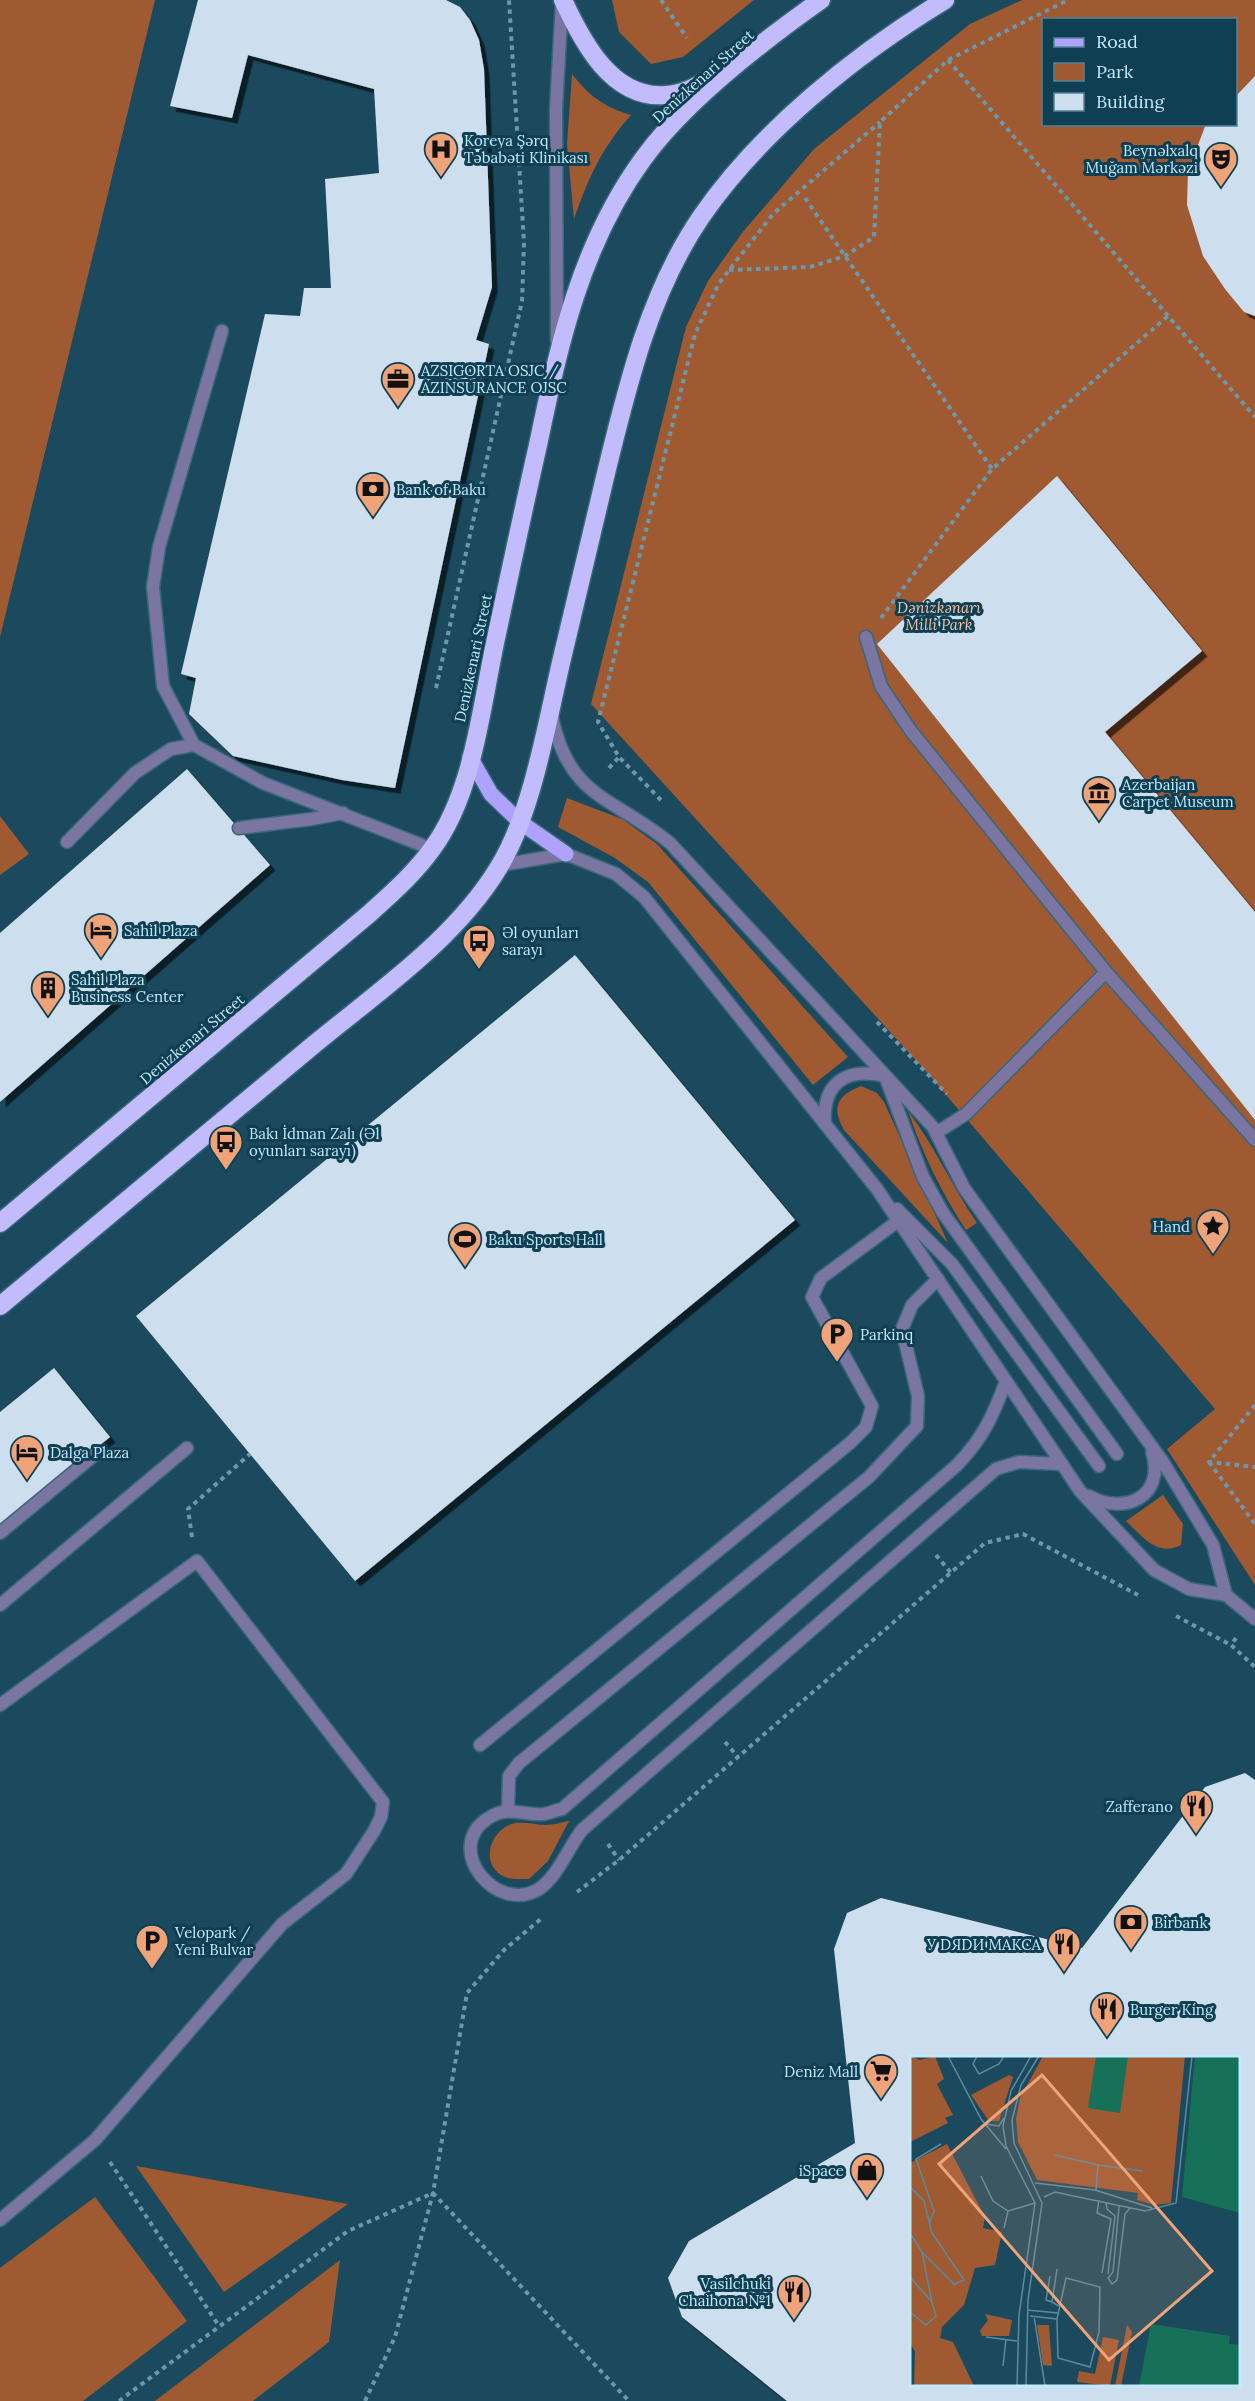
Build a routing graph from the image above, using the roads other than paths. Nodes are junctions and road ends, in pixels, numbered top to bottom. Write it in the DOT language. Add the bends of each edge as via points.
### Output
graph roads {
  1 [pos="563,0"];
  2 [pos="821,0"];
  3 [pos="945,0"];
  4 [pos="735,67"];
  5 [pos="222,331"];
  6 [pos="557,354"];
  7 [pos="866,637"];
  8 [pos="550,712"];
  9 [pos="194,745"];
  10 [pos="470,757"];
  11 [pos="344,813"];
  12 [pos="520,822"];
  13 [pos="239,828"];
  14 [pos="67,842"];
  15 [pos="432,849"];
  16 [pos="566,854"];
  17 [pos="501,865"];
  18 [pos="1106,972"];
  19 [pos="885,1076"];
  20 [pos="825,1124"];
  21 [pos="936,1133"];
  22 [pos="1255,1140"];
  23 [pos="877,1189"];
  24 [pos="898,1221"];
  25 [pos="0,1223"];
  26 [pos="938,1279"];
  27 [pos="0,1306"];
  28 [pos="1006,1381"];
  29 [pos="1149,1443"];
  30 [pos="187,1448"];
  31 [pos="98,1452"];
  32 [pos="1117,1454"];
  33 [pos="1062,1464"];
  34 [pos="1099,1466"];
  35 [pos="1080,1491"];
  36 [pos="0,1533"];
  37 [pos="1226,1595"];
  38 [pos="0,1605"];
  39 [pos="1255,1619"];
  40 [pos="0,1705"];
  41 [pos="480,1745"];
  42 [pos="508,1809"];
  43 [pos="0,2220"];
  1 -- 4 [label="highway" via="589,51 626,85 645,95 685,92"];
  1 -- 6 [label="street" via="556,109"];
  2 -- 4 [label="highway, Denizkenari Street"];
  3 -- 8 [label="highway" via="848,67 779,128 700,218 679,255 630,374"];
  4 -- 6 [label="highway, Denizkenari Street" via="681,116 645,156 625,186 602,226 580,278"];
  5 -- 9 [label="street" via="159,547 153,587 163,686"];
  6 -- 10 [label="highway, Denizkenari Street"];
  7 -- 18 [label="street" via="881,686 911,731"];
  8 -- 12 [label="highway"];
  8 -- 19 [label="street" via="566,759 591,792 650,826 670,843"];
  9 -- 11 [label="street" via="263,783"];
  9 -- 14 [label="street" via="171,749 135,773"];
  10 -- 12 [label="main road" via="491,794"];
  10 -- 15 [label="highway, Denizkenari Street" via="460,794"];
  11 -- 13 [label="street"];
  11 -- 15 [label="street"];
  12 -- 16 [label="main road"];
  12 -- 17 [label="highway"];
  15 -- 25 [label="highway, Denizkenari Street" via="369,914"];
  16 -- 17 [label="street"];
  16 -- 20 [label="street" via="616,874 644,897"];
  17 -- 27 [label="highway" via="483,891 412,964"];
  18 -- 21 [label="street" via="966,1114"];
  18 -- 22 [label="street"];
  19 -- 20 [label="street" via="852,1073 837,1083 824,1107"];
  19 -- 21 [label="street"];
  19 -- 32 [label="street" via="923,1177 943,1213"];
  20 -- 23 [label="street"];
  21 -- 29 [label="street" via="964,1188"];
  23 -- 24 [label="street"];
  23 -- 34 [label="street" via="952,1264"];
  24 -- 26 [label="street"];
  24 -- 41 [label="street" via="821,1278 812,1297 872,1406 866,1427"];
  26 -- 28 [label="street"];
  26 -- 42 [label="street" via="912,1305 902,1329 918,1396 917,1426 869,1477 519,1763 509,1776"];
  28 -- 33 [label="street"];
  28 -- 42 [label="street" via="979,1443 957,1465 562,1809 544,1814"];
  29 -- 35 [label="street" via="1156,1466 1150,1488 1138,1498 1122,1506 1101,1502"];
  29 -- 37 [label="street" via="1213,1545"];
  30 -- 38 [label="street"];
  31 -- 36 [label="street"];
  33 -- 35 [label="street"];
  33 -- 42 [label="street" via="1019,1462 996,1469 582,1830 550,1879 522,1895 498,1890 480,1879 471,1858 474,1835 485,1820"];
  35 -- 37 [label="street" via="1154,1570 1189,1589"];
  37 -- 39 [label="street"];
  40 -- 43 [label="street" via="197,1561 383,1802 381,1817 346,1874 282,1924 95,2140"];
}
